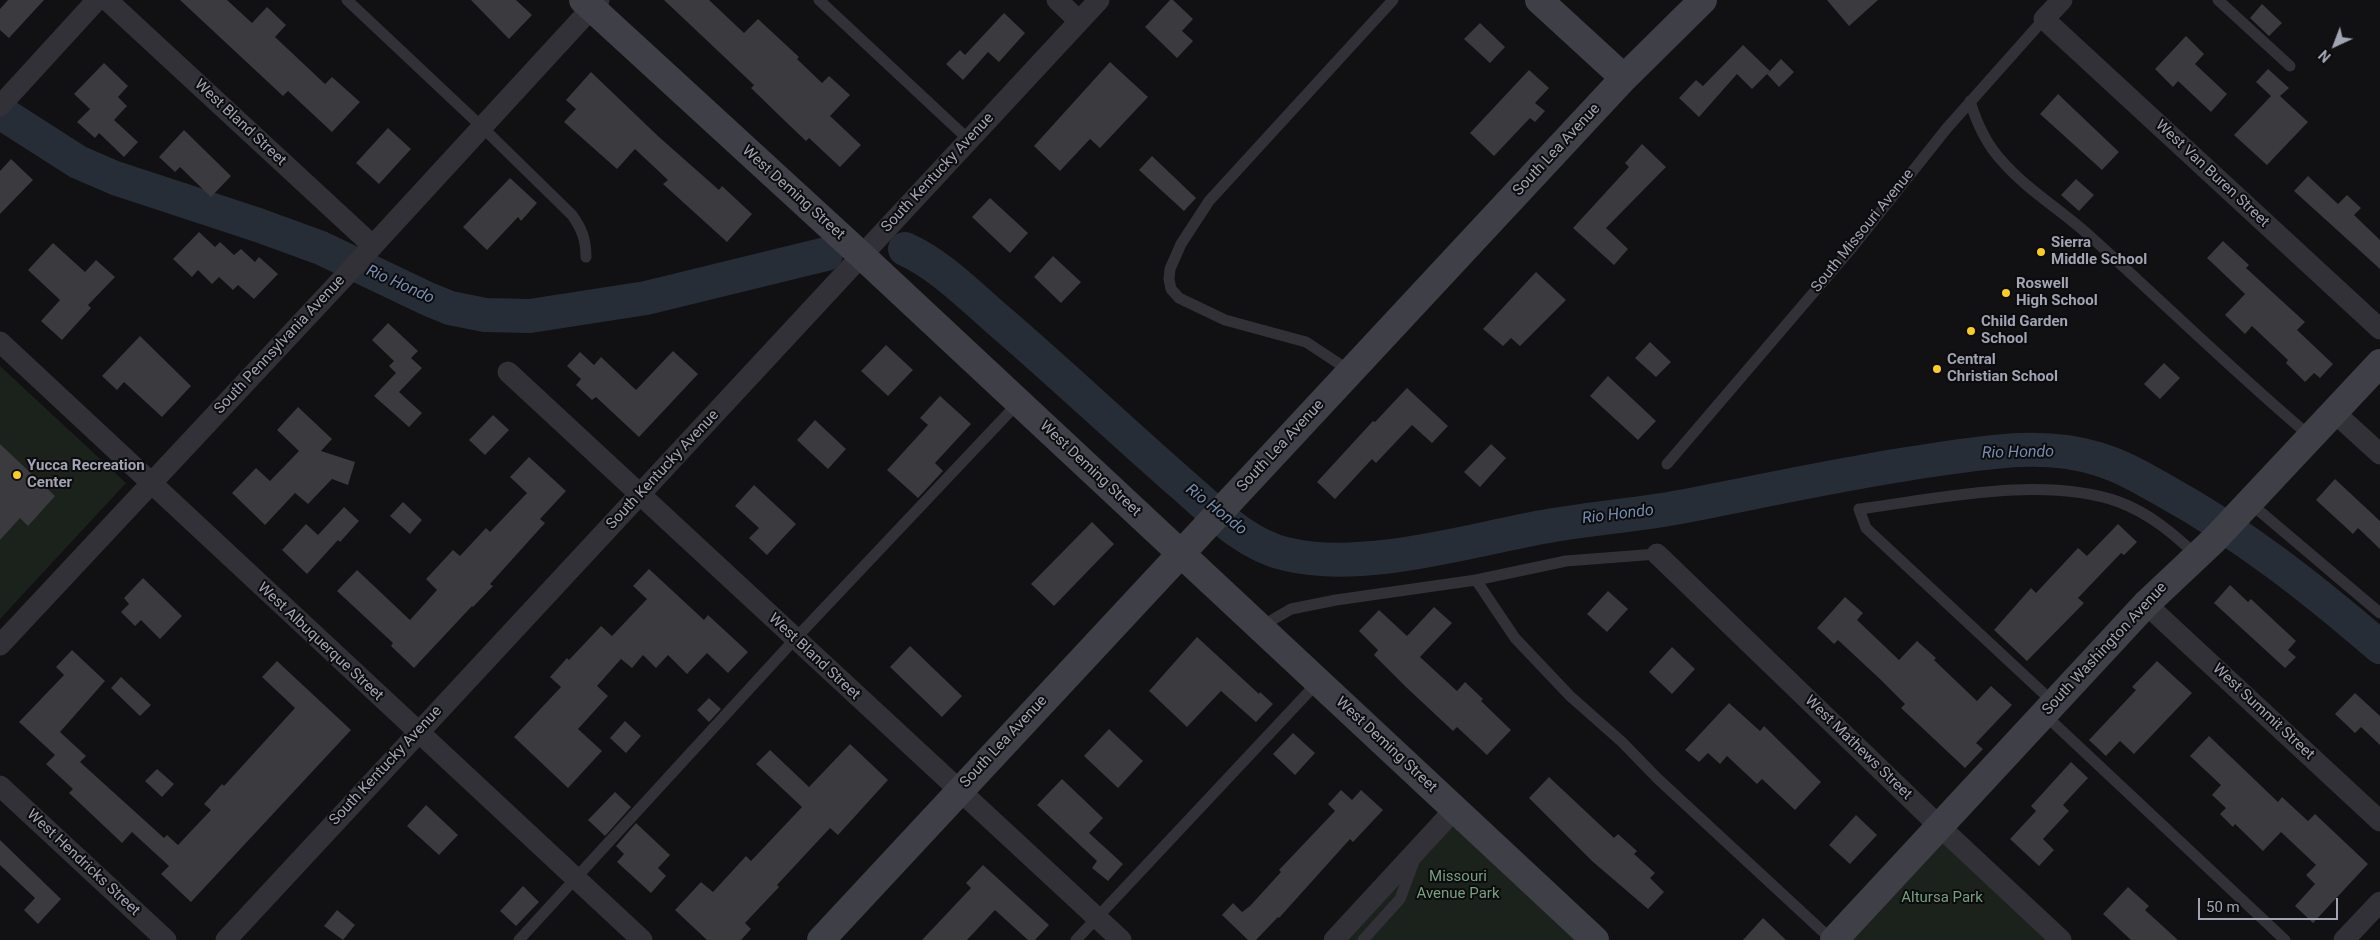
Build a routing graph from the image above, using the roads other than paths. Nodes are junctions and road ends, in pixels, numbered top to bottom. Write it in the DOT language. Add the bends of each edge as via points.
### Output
graph roads {
  1 [pos="97,0"];
  2 [pos="107,0"];
  3 [pos="347,0"];
  4 [pos="818,0"];
  5 [pos="1057,0"];
  6 [pos="1099,0"];
  7 [pos="1393,0"];
  8 [pos="1539,0"];
  9 [pos="1704,0"];
  10 [pos="2062,0"];
  11 [pos="2218,0"];
  12 [pos="591,3"];
  13 [pos="2044,19"];
  14 [pos="1079,21"];
  15 [pos="2290,66"];
  16 [pos="1624,78"];
  17 [pos="6,100"];
  18 [pos="1970,101"];
  19 [pos="482,127"];
  20 [pos="968,140"];
  21 [pos="373,246"];
  22 [pos="862,255"];
  23 [pos="586,258"];
  24 [pos="2380,329"];
  25 [pos="0,342"];
  26 [pos="2380,363"];
  27 [pos="1350,371"];
  28 [pos="508,372"];
  29 [pos="1019,402"];
  30 [pos="2334,412"];
  31 [pos="2311,437"];
  32 [pos="2380,454"];
  33 [pos="1667,464"];
  34 [pos="150,483"];
  35 [pos="639,496"];
  36 [pos="2243,509"];
  37 [pos="2205,548"];
  38 [pos="1180,553"];
  39 [pos="1657,554"];
  40 [pos="1476,580"];
  41 [pos="2146,604"];
  42 [pos="2380,613"];
  43 [pos="1260,627"];
  44 [pos="795,639"];
  45 [pos="0,645"];
  46 [pos="1318,682"];
  47 [pos="2049,708"];
  48 [pos="418,732"];
  49 [pos="0,786"];
  50 [pos="959,791"];
  51 [pos="1456,809"];
  52 [pos="2380,821"];
  53 [pos="1939,826"];
  54 [pos="1418,849"];
  55 [pos="576,879"];
  56 [pos="2380,902"];
  57 [pos="1096,917"];
  58 [pos="166,940"];
  59 [pos="226,940"];
  60 [pos="519,940"];
  61 [pos="642,940"];
  62 [pos="821,940"];
  63 [pos="1076,940"];
  64 [pos="1121,940"];
  65 [pos="1334,940"];
  66 [pos="1362,940"];
  67 [pos="1595,940"];
  68 [pos="1833,940"];
  69 [pos="2061,940"];
  70 [pos="2286,940"];
  71 [pos="2344,940"];
  1 -- 17 [label="street"];
  2 -- 21 [label="street, West Bland Street"];
  3 -- 19 [label="lane"];
  4 -- 20 [label="lane"];
  5 -- 14 [label="street"];
  6 -- 14 [label="street, South Kentucky Avenue"];
  7 -- 27 [label="lane" via="1209,201 1170,269 1171,289 1179,298 1225,320 1306,342"];
  8 -- 16 [label="street"];
  9 -- 16 [label="street, South Lea Avenue"];
  10 -- 13 [label="street, South Missouri Avenue"];
  11 -- 15 [label="lane"];
  12 -- 19 [label="street, South Pennsylvania Avenue"];
  12 -- 22 [label="street, West Deming Street"];
  13 -- 18 [label="lane, South Missouri Avenue"];
  13 -- 24 [label="street, West Van Buren Street"];
  14 -- 20 [label="street, South Kentucky Avenue"];
  16 -- 27 [label="street, South Lea Avenue"];
  18 -- 31 [label="lane" via="1984,137 2002,161 2090,236 2250,386"];
  18 -- 33 [label="lane, South Missouri Avenue" via="1850,250"];
  19 -- 21 [label="street, South Pennsylvania Avenue"];
  19 -- 23 [label="lane" via="572,215 582,229"];
  20 -- 22 [label="street, South Kentucky Avenue"];
  21 -- 34 [label="street, South Pennsylvania Avenue"];
  22 -- 29 [label="street, West Deming Street"];
  22 -- 35 [label="street, South Kentucky Avenue"];
  25 -- 34 [label="street, West Albuquerque Street"];
  26 -- 30 [label="street, South Washington Avenue"];
  27 -- 38 [label="street, South Lea Avenue"];
  28 -- 35 [label="street, West Bland Street"];
  29 -- 38 [label="street, West Deming Street"];
  29 -- 44 [label="lane"];
  30 -- 31 [label="street, South Washington Avenue"];
  30 -- 32 [label="street"];
  31 -- 36 [label="street, South Washington Avenue"];
  34 -- 45 [label="street, South Pennsylvania Avenue"];
  34 -- 48 [label="street, West Albuquerque Street"];
  35 -- 44 [label="street, West Bland Street"];
  35 -- 48 [label="street, South Kentucky Avenue"];
  36 -- 37 [label="street, South Washington Avenue"];
  36 -- 42 [label="lane"];
  37 -- 41 [label="street, South Washington Avenue"];
  37 -- 47 [label="lane" via="2120,503 2058,491 2004,491 1859,509 1866,528"];
  38 -- 43 [label="street, West Deming Street"];
  38 -- 50 [label="street, South Lea Avenue"];
  39 -- 40 [label="lane" via="1566,561"];
  39 -- 53 [label="street, West Mathews Street"];
  40 -- 43 [label="lane" via="1327,602 1291,610"];
  40 -- 68 [label="lane" via="1515,638 1570,696"];
  41 -- 47 [label="street, South Washington Avenue"];
  41 -- 52 [label="street, West Summit Street"];
  43 -- 46 [label="street, West Deming Street"];
  44 -- 50 [label="street, West Bland Street"];
  44 -- 55 [label="lane"];
  46 -- 51 [label="street, West Deming Street"];
  46 -- 57 [label="lane"];
  47 -- 53 [label="street, South Washington Avenue"];
  47 -- 70 [label="lane"];
  48 -- 55 [label="street, West Albuquerque Street"];
  48 -- 59 [label="street, South Kentucky Avenue"];
  49 -- 58 [label="street, West Hendricks Street"];
  50 -- 57 [label="street, West Bland Street"];
  50 -- 62 [label="street, South Lea Avenue"];
  51 -- 54 [label="street"];
  51 -- 67 [label="street, West Deming Street"];
  53 -- 68 [label="street, South Washington Avenue"];
  53 -- 69 [label="street, West Mathews Street"];
  54 -- 65 [label="street"];
  54 -- 66 [label="lane" via="1400,900"];
  55 -- 60 [label="lane"];
  55 -- 61 [label="street, West Albuquerque Street"];
  56 -- 71 [label="street"];
  57 -- 63 [label="lane"];
  57 -- 64 [label="street, West Bland Street"];
}
